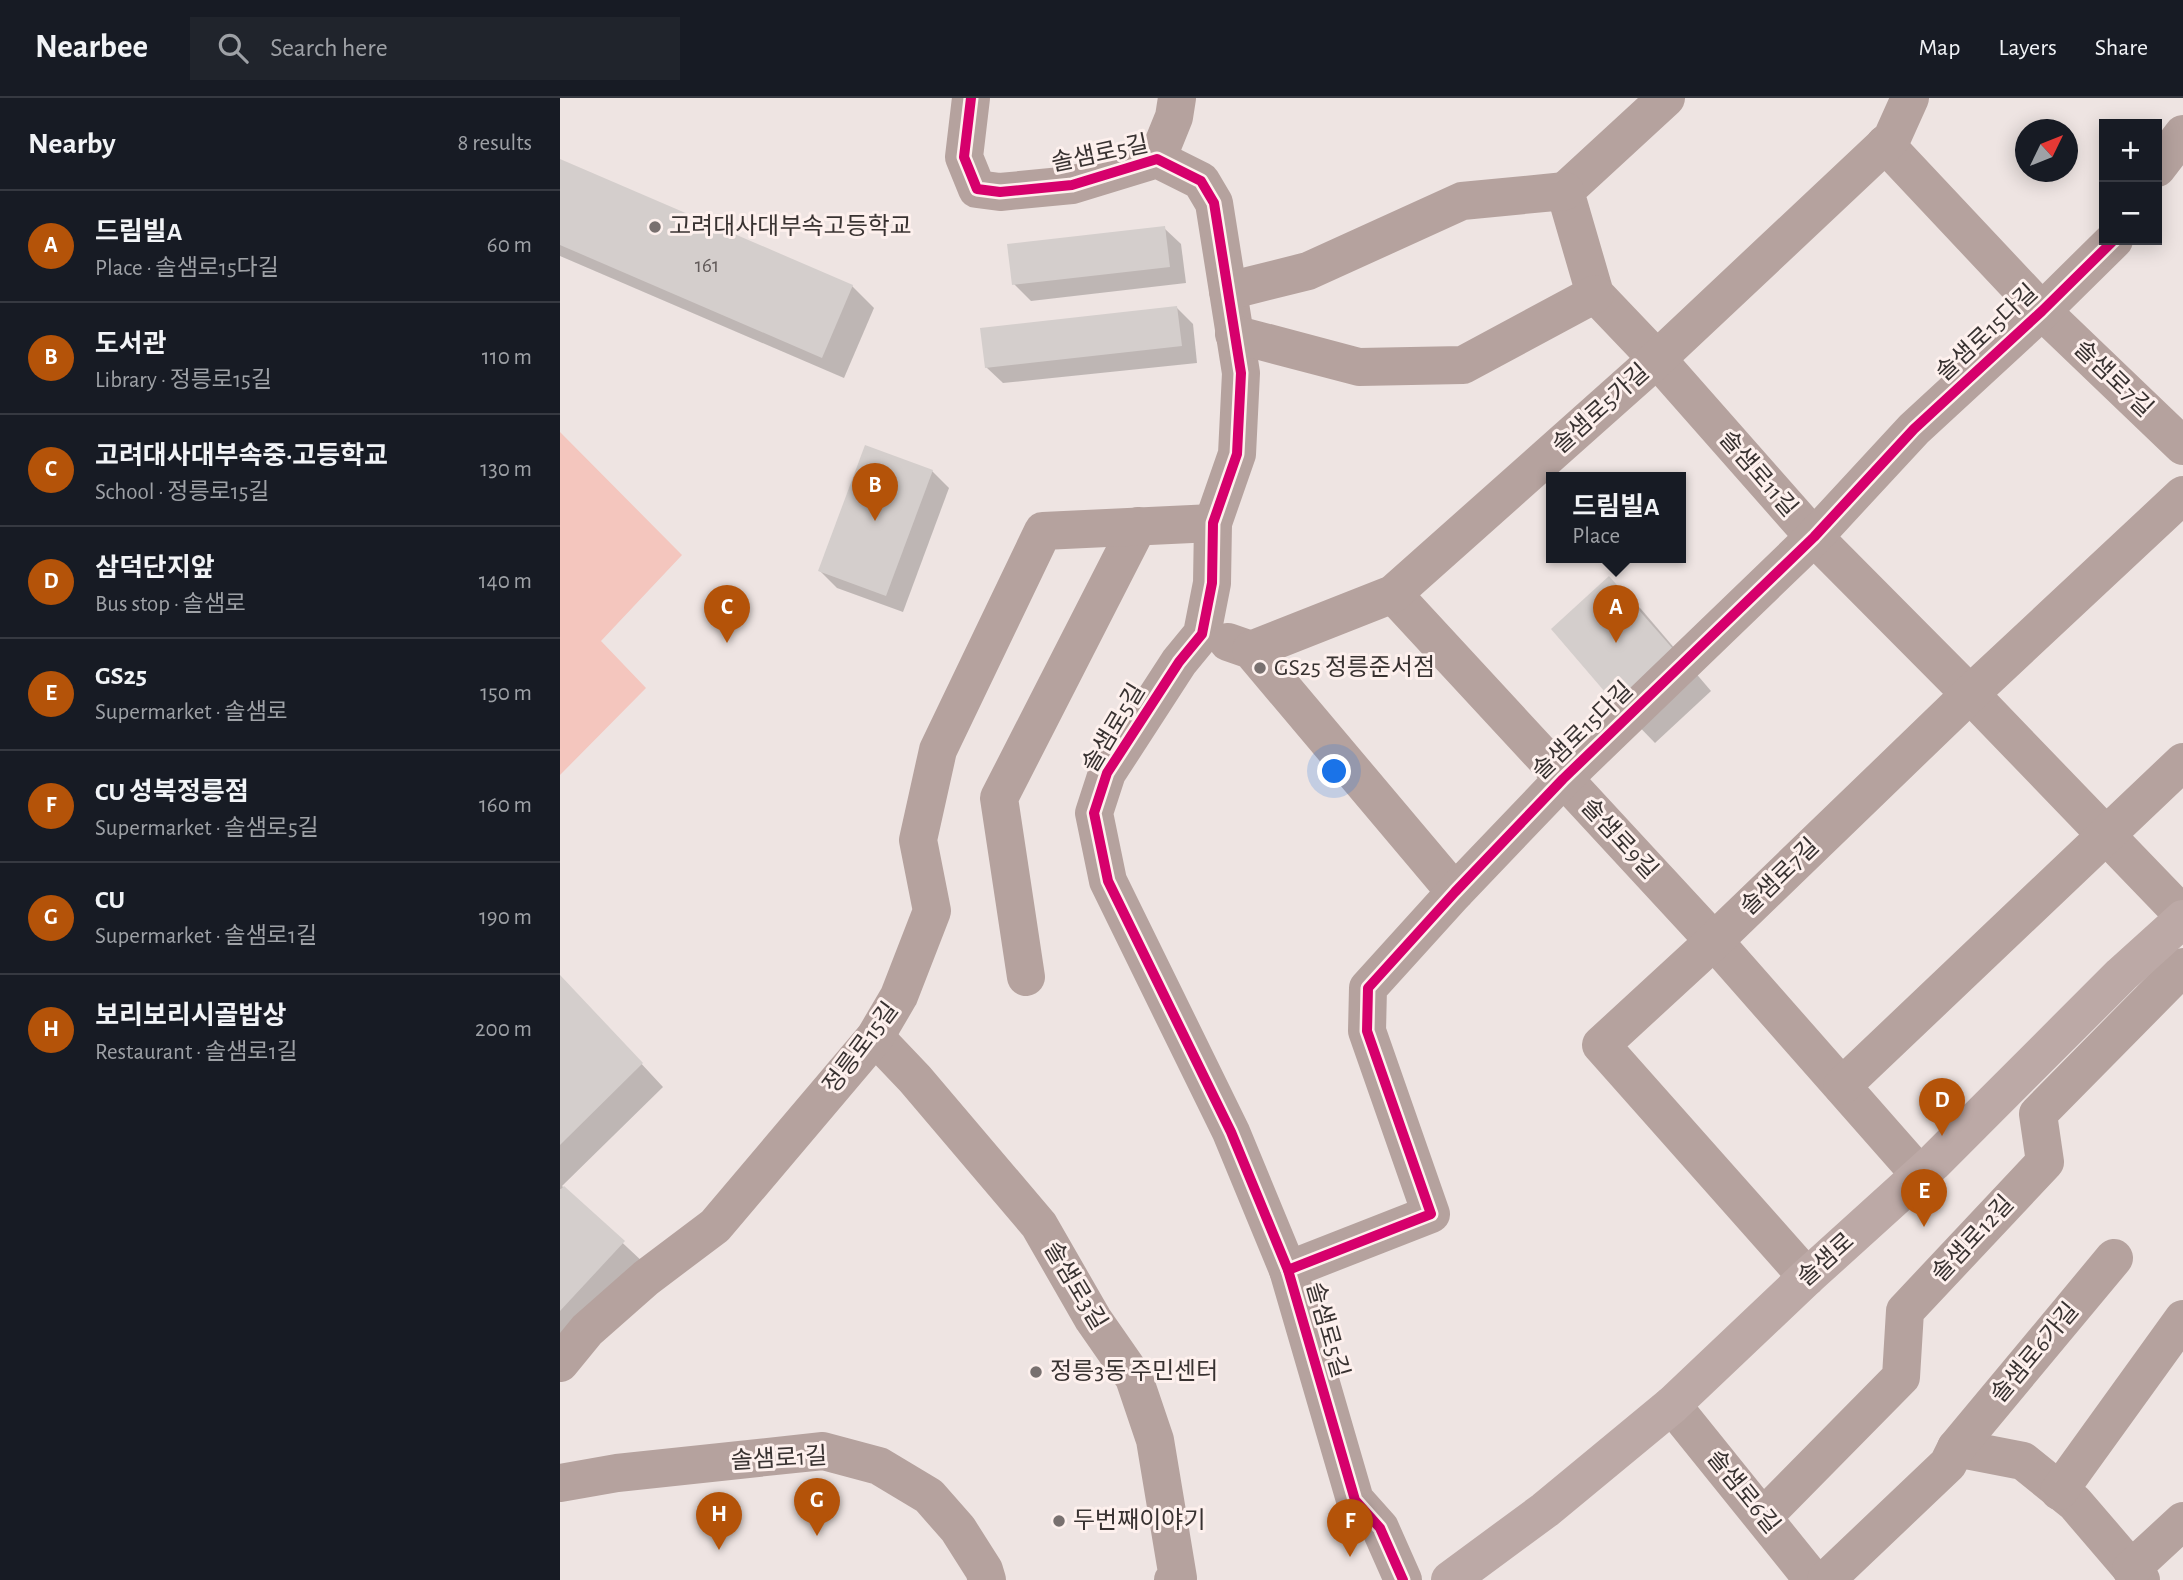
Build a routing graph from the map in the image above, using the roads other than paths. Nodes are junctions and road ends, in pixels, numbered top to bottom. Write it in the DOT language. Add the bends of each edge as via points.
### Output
graph roads {
  1 [pos="971,98"];
  2 [pos="1177,98"];
  3 [pos="1666,98"];
  4 [pos="1910,98"];
  5 [pos="2183,134"];
  6 [pos="1885,144"];
  7 [pos="1157,159"];
  8 [pos="2162,161"];
  9 [pos="1565,191"];
  10 [pos="2109,245"];
  11 [pos="1228,291"];
  12 [pos="1595,294"];
  13 [pos="2042,311"];
  14 [pos="1234,334"];
  15 [pos="1657,359"];
  16 [pos="2183,446"];
  17 [pos="2183,495"];
  18 [pos="1213,523"];
  19 [pos="1138,526"];
  20 [pos="1814,537"];
  21 [pos="1392,594"];
  22 [pos="1202,634"];
  23 [pos="1251,650"];
  24 [pos="1970,694"];
  25 [pos="2183,762"];
  26 [pos="1563,779"];
  27 [pos="2106,837"];
  28 [pos="1455,892"];
  29 [pos="2183,917"];
  30 [pos="1714,940"];
  31 [pos="2183,967"];
  32 [pos="1026,977"];
  33 [pos="874,1037"];
  34 [pos="1842,1086"];
  35 [pos="1920,1175"];
  36 [pos="2114,1258"];
  37 [pos="1288,1270"];
  38 [pos="1807,1277"];
  39 [pos="2183,1319"];
  40 [pos="560,1363"];
  41 [pos="1672,1405"];
  42 [pos="1956,1448"];
  43 [pos="560,1483"];
  44 [pos="2059,1491"];
  45 [pos="1764,1516"];
  46 [pos="2183,1521"];
  47 [pos="2136,1574"];
  48 [pos="987,1580"];
  49 [pos="1173,1580"];
  50 [pos="1403,1580"];
  51 [pos="1450,1580"];
  52 [pos="1813,1580"];
  53 [pos="1826,1580"];
  1 -- 7 [label="street, 솔샘로5길" via="964,157 977,189 1000,192 1072,185"];
  2 -- 7 [label="street, 솔샘로5길"];
  3 -- 9 [label="street"];
  4 -- 6 [label="street, 솔샘로5가길"];
  5 -- 8 [label="street"];
  6 -- 13 [label="street"];
  6 -- 15 [label="street, 솔샘로5가길"];
  7 -- 11 [label="street, 솔샘로5길" via="1201,181 1214,203"];
  9 -- 11 [label="street" via="1462,201 1308,271"];
  9 -- 12 [label="street, 솔샘로11길"];
  10 -- 13 [label="street, 솔샘로15다길"];
  11 -- 14 [label="street, 솔샘로5길"];
  12 -- 14 [label="street" via="1463,365 1359,367"];
  12 -- 15 [label="street, 솔샘로11길"];
  13 -- 16 [label="street, 솔샘로7길"];
  13 -- 20 [label="street, 솔샘로15다길" via="1914,429"];
  14 -- 18 [label="street, 솔샘로5길" via="1241,373 1237,454"];
  15 -- 20 [label="street, 솔샘로11길"];
  15 -- 21 [label="street, 솔샘로5가길"];
  17 -- 24 [label="street, 솔샘로7길"];
  18 -- 19 [label="street"];
  18 -- 22 [label="street, 솔샘로5길" via="1212,583"];
  19 -- 32 [label="street" via="999,798"];
  19 -- 33 [label="street, 정릉로15길" via="1043,531 938,750 918,840 932,911 900,996"];
  20 -- 24 [label="street, 솔샘로11길"];
  20 -- 26 [label="street, 솔샘로15다길"];
  21 -- 23 [label="street, 솔샘로5가길"];
  21 -- 26 [label="street, 솔샘로9길"];
  22 -- 23 [label="street"];
  22 -- 37 [label="street, 솔샘로5길" via="1107,773 1094,813 1108,881 1231,1132"];
  23 -- 28 [label="street"];
  24 -- 27 [label="street, 솔샘로11길"];
  24 -- 30 [label="street, 솔샘로7길"];
  25 -- 27 [label="street"];
  26 -- 28 [label="street, 솔샘로15다길"];
  26 -- 30 [label="street, 솔샘로9길"];
  27 -- 29 [label="street, 솔샘로11길"];
  27 -- 34 [label="street"];
  28 -- 37 [label="street, 솔샘로15다길" via="1368,988 1367,1031 1431,1213"];
  29 -- 35 [label="main road, 솔샘로"];
  30 -- 34 [label="street, 솔샘로9길"];
  30 -- 38 [label="street, 솔샘로7길" via="1601,1045"];
  31 -- 45 [label="street, 솔샘로12길" via="2038,1114 2045,1163 1905,1311 1901,1377"];
  33 -- 40 [label="street, 정릉로15길" via="715,1226 587,1330"];
  33 -- 49 [label="street, 솔샘로3길" via="1039,1225 1093,1319 1134,1378 1155,1440 1178,1578"];
  34 -- 35 [label="street, 솔샘로9길"];
  35 -- 38 [label="main road, 솔샘로"];
  36 -- 42 [label="street, 솔샘로6가길"];
  37 -- 50 [label="street, 솔샘로5길" via="1355,1500 1380,1528"];
  38 -- 41 [label="main road, 솔샘로"];
  39 -- 44 [label="street"];
  41 -- 45 [label="street, 솔샘로6길"];
  41 -- 51 [label="main road, 솔샘로" via="1545,1510"];
  42 -- 44 [label="street" via="2023,1461"];
  42 -- 53 [label="street, 솔샘로6가길" via="1948,1464"];
  43 -- 48 [label="street, 솔샘로1길" via="823,1451 879,1466 929,1496 958,1529"];
  44 -- 47 [label="street" via="2075,1503"];
  45 -- 52 [label="street, 솔샘로6길"];
  46 -- 47 [label="street"];
}
